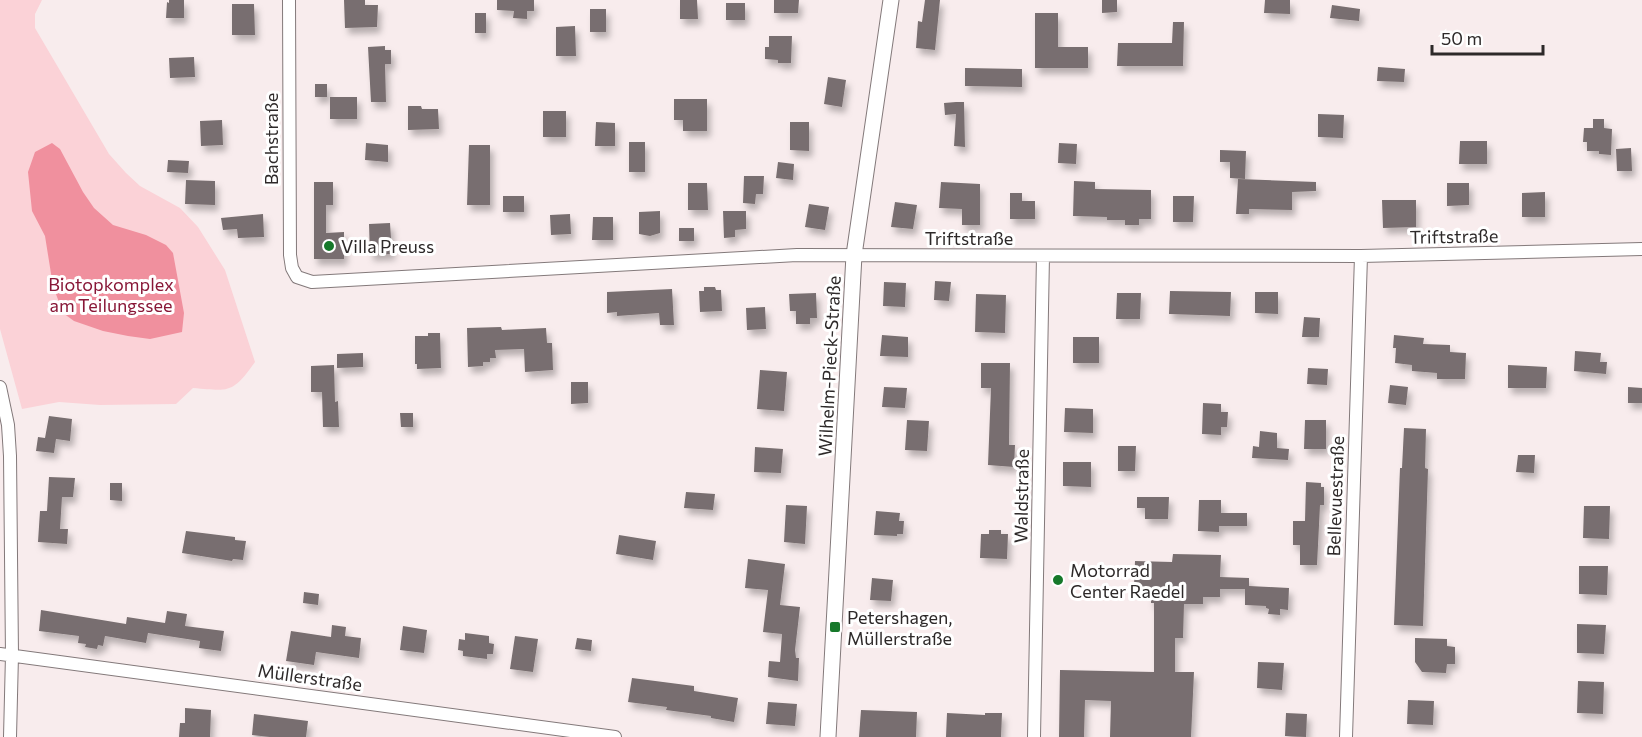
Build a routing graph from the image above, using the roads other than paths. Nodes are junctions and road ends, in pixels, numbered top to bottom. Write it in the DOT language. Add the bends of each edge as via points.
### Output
graph roads {
  1 [pos="289,0"];
  2 [pos="891,0"];
  3 [pos="1642,249"];
  4 [pos="854,255"];
  5 [pos="1043,256"];
  6 [pos="1361,256"];
  7 [pos="297,277"];
  8 [pos="0,387"];
  9 [pos="6,655"];
  10 [pos="10,737"];
  11 [pos="615,737"];
  12 [pos="828,737"];
  13 [pos="1034,737"];
  14 [pos="1346,737"];
  1 -- 7 [label="street, Bachstraße" via="290,255"];
  2 -- 4 [label="street, Wilhelm-Pieck-Straße"];
  3 -- 6 [label="street, Triftstraße"];
  4 -- 5 [label="street, Triftstraße"];
  4 -- 7 [label="street, Triftstraße" via="312,282"];
  4 -- 12 [label="street, Wilhelm-Pieck-Straße"];
  5 -- 6 [label="street, Triftstraße"];
  5 -- 13 [label="street, Waldstraße"];
  6 -- 14 [label="street, Bellevuestraße"];
  8 -- 9 [label="street" via="10,456"];
  9 -- 10 [label="street"];
  9 -- 11 [label="street, Müllerstraße"];
}
